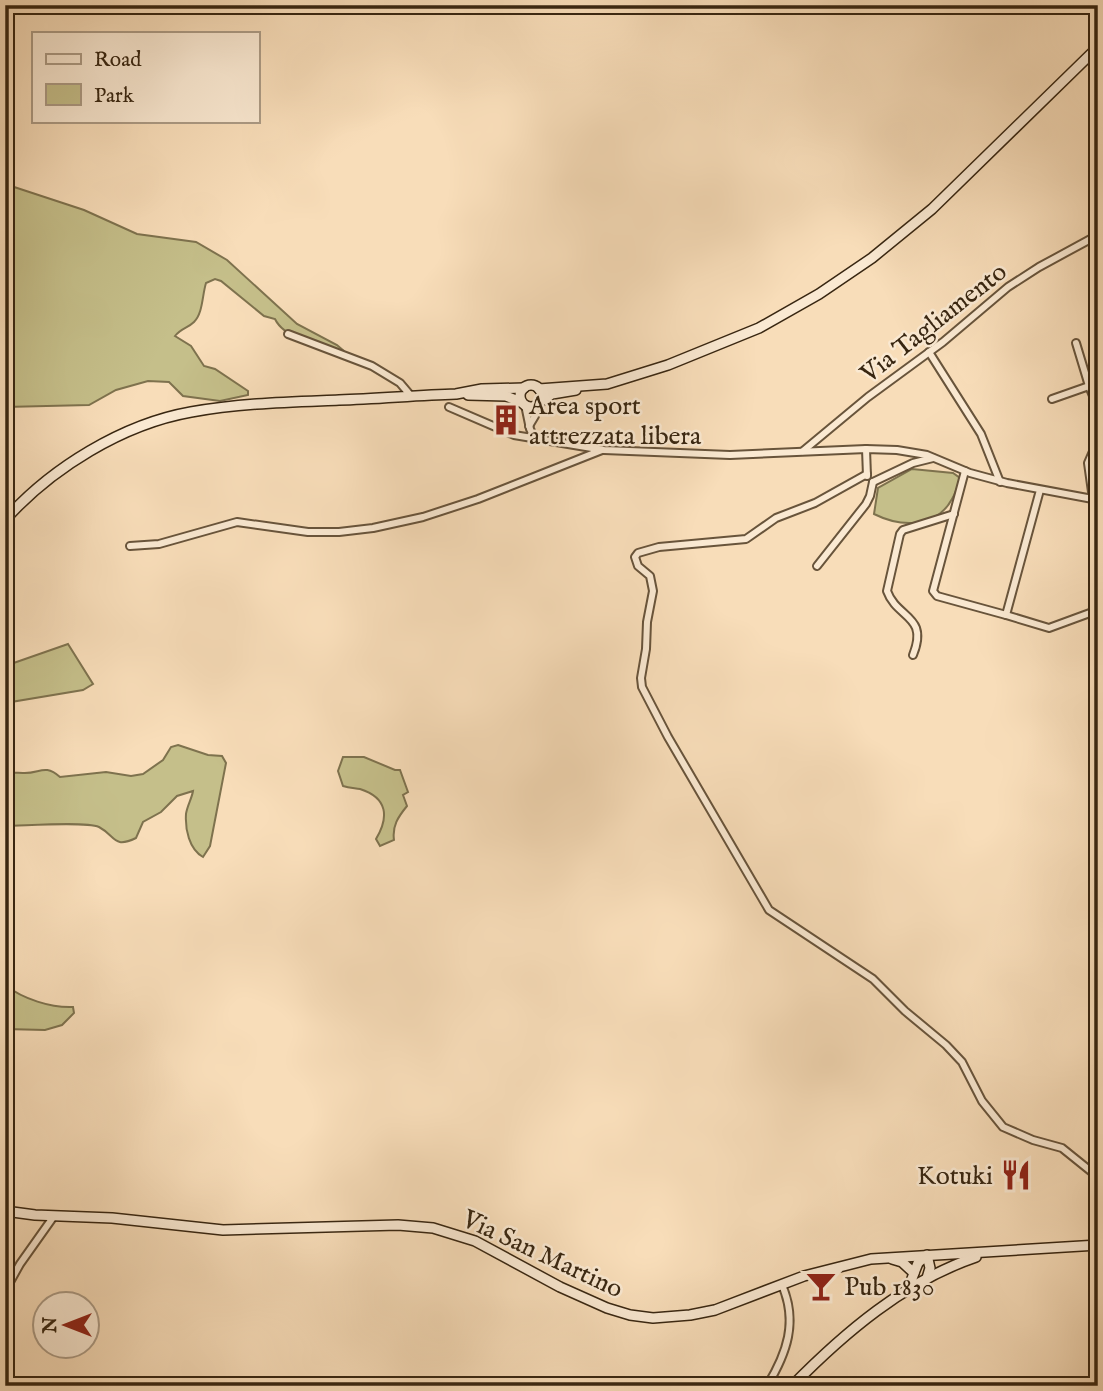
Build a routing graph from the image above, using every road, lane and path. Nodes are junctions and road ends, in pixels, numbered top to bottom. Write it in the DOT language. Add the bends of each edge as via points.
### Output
graph roads {
  1 [pos="1098,47"];
  2 [pos="1098,236"];
  3 [pos="288,334"];
  4 [pos="1076,343"];
  5 [pos="929,352"];
  6 [pos="1089,386"];
  7 [pos="584,387"];
  8 [pos="524,388"];
  9 [pos="539,389"];
  10 [pos="456,394"];
  11 [pos="411,396"];
  12 [pos="1052,399"];
  13 [pos="523,404"];
  14 [pos="538,404"];
  15 [pos="449,407"];
  16 [pos="1098,408"];
  17 [pos="529,426"];
  18 [pos="535,439"];
  19 [pos="1098,440"];
  20 [pos="866,449"];
  21 [pos="604,450"];
  22 [pos="801,453"];
  23 [pos="935,458"];
  24 [pos="965,471"];
  25 [pos="867,474"];
  26 [pos="873,482"];
  27 [pos="1000,482"];
  28 [pos="1040,490"];
  29 [pos="1095,499"];
  30 [pos="954,514"];
  31 [pos="5,520"];
  32 [pos="130,546"];
  33 [pos="817,566"];
  34 [pos="1098,610"];
  35 [pos="1006,615"];
  36 [pos="913,655"];
  37 [pos="1098,1177"];
  38 [pos="5,1211"];
  39 [pos="54,1216"];
  40 [pos="1098,1245"];
  41 [pos="987,1252"];
  42 [pos="927,1255"];
  43 [pos="879,1258"];
  44 [pos="914,1273"];
  45 [pos="927,1278"];
  46 [pos="782,1284"];
  47 [pos="908,1290"];
  48 [pos="5,1291"];
  49 [pos="767,1386"];
  50 [pos="792,1386"];
  1 -- 7 [label="street" via="938,204 847,275 759,328 656,369"];
  2 -- 5 [label="street, Via Tagliamento" via="1016,282"];
  3 -- 11 [label="street" via="379,370"];
  4 -- 6 [label="street"];
  5 -- 22 [label="street, Via Tagliamento"];
  5 -- 27 [label="street" via="978,430"];
  6 -- 12 [label="street"];
  6 -- 16 [label="street"];
  7 -- 9 [label="street"];
  7 -- 14 [label="street" via="552,394"];
  8 -- 9 [label="street"];
  8 -- 10 [label="street"];
  8 -- 13 [label="street"];
  9 -- 14 [label="street"];
  10 -- 11 [label="street"];
  10 -- 13 [label="street" via="506,396"];
  11 -- 31 [label="street" via="269,403 174,416 87,453 46,481"];
  13 -- 14 [label="street"];
  13 -- 17 [label="street"];
  14 -- 17 [label="street"];
  15 -- 18 [label="street" via="510,434"];
  17 -- 18 [label="street"];
  18 -- 21 [label="street"];
  19 -- 29 [label="street" via="1088,463"];
  20 -- 22 [label="street"];
  20 -- 23 [label="street"];
  20 -- 25 [label="street"];
  21 -- 22 [label="street"];
  21 -- 32 [label="street" via="423,517 336,532 237,522 159,544"];
  23 -- 24 [label="street"];
  23 -- 26 [label="street"];
  24 -- 27 [label="street"];
  24 -- 30 [label="street"];
  25 -- 26 [label="street"];
  25 -- 37 [label="street" via="776,518 746,539 638,553 636,563 649,575 653,591 642,687 773,914 873,979 946,1045 1003,1127 1065,1150"];
  26 -- 33 [label="street" via="866,504"];
  27 -- 28 [label="street"];
  28 -- 29 [label="street"];
  28 -- 35 [label="street"];
  30 -- 35 [label="street" via="933,591 937,596"];
  30 -- 36 [label="street" via="907,527 900,534 887,590 918,629"];
  34 -- 35 [label="street" via="1049,628"];
  38 -- 39 [label="street, Via San Martino"];
  39 -- 46 [label="street, Via San Martino" via="223,1230 425,1227 475,1241 607,1308 648,1318 709,1311"];
  39 -- 48 [label="street"];
  40 -- 41 [label="street, Via San Martino"];
  41 -- 42 [label="street, Via San Martino"];
  41 -- 45 [label="street"];
  42 -- 43 [label="street, Via San Martino"];
  42 -- 44 [label="street"];
  42 -- 45 [label="street"];
  43 -- 44 [label="street" via="902,1262"];
  43 -- 46 [label="street, Via San Martino"];
  44 -- 47 [label="street"];
  45 -- 47 [label="street"];
  46 -- 49 [label="street" via="790,1332"];
  47 -- 50 [label="street" via="842,1339"];
}
